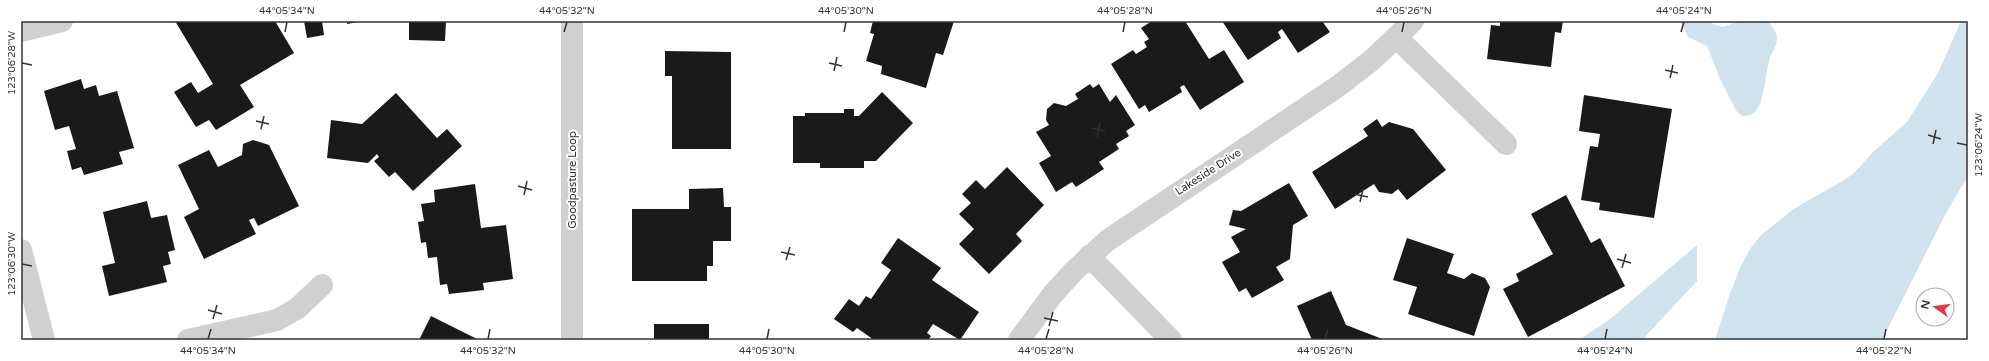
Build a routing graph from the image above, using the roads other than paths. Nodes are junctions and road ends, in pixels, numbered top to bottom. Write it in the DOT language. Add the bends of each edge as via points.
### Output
graph roads {
  1 [pos="62,21"];
  2 [pos="572,21"];
  3 [pos="1413,21"];
  4 [pos="21,31"];
  5 [pos="1397,38"];
  6 [pos="1506,144"];
  7 [pos="21,250"];
  8 [pos="1089,256"];
  9 [pos="322,285"];
  10 [pos="44,340"];
  11 [pos="188,340"];
  12 [pos="572,340"];
  13 [pos="1019,340"];
  14 [pos="1170,340"];
  1 -- 4 [label="street"];
  2 -- 12 [label="street, Goodpasture Loop"];
  3 -- 5 [label="street, Lakeside Drive"];
  5 -- 6 [label="street"];
  5 -- 8 [label="street, Lakeside Drive" via="1337,87 1126,226"];
  7 -- 10 [label="street"];
  8 -- 13 [label="street, Lakeside Drive" via="1054,294"];
  8 -- 14 [label="street"];
  9 -- 11 [label="street" via="298,308 277,320"];
}
